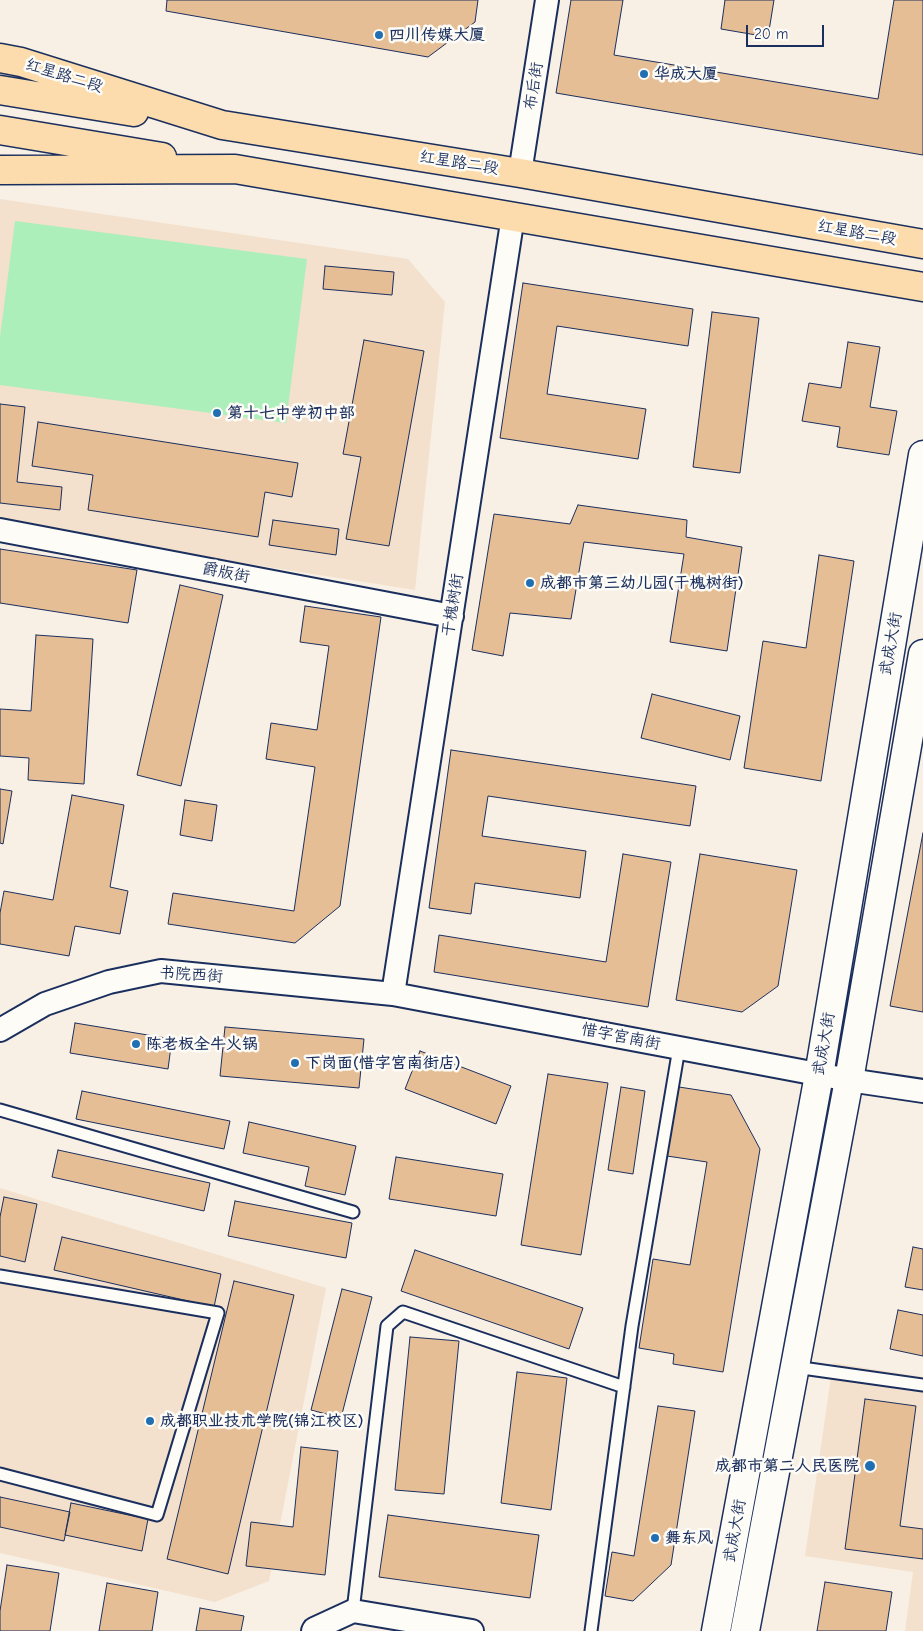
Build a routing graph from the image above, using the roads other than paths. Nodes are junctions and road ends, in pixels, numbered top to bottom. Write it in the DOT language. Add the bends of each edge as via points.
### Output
graph roads {
  1 [pos="547,0"];
  2 [pos="0,58"];
  3 [pos="0,90"];
  4 [pos="222,125"];
  5 [pos="0,130"];
  6 [pos="235,169"];
  7 [pos="0,170"];
  8 [pos="520,173"];
  9 [pos="513,216"];
  10 [pos="923,244"];
  11 [pos="923,287"];
  12 [pos="923,455"];
  13 [pos="0,530"];
  14 [pos="452,616"];
  15 [pos="923,654"];
  16 [pos="394,994"];
  17 [pos="0,1030"];
  18 [pos="679,1048"];
  19 [pos="819,1075"];
  20 [pos="849,1080"];
  21 [pos="923,1092"];
  22 [pos="0,1110"];
  23 [pos="353,1212"];
  24 [pos="0,1276"];
  25 [pos="795,1366"];
  26 [pos="923,1385"];
  27 [pos="624,1387"];
  28 [pos="0,1474"];
  29 [pos="353,1611"];
  30 [pos="312,1631"];
  31 [pos="472,1631"];
  32 [pos="591,1631"];
  33 [pos="716,1631"];
  34 [pos="745,1631"];
  1 -- 8 [label="street, 布后街"];
  2 -- 4 [label="main road, 红星路二段"];
  3 -- 4 [label="main road"];
  4 -- 8 [label="main road, 红星路二段"];
  5 -- 6 [label="main road"];
  6 -- 7 [label="main road"];
  6 -- 9 [label="main road"];
  8 -- 10 [label="main road, 红星路二段"];
  9 -- 11 [label="main road"];
  9 -- 14 [label="street, 干槐树街"];
  12 -- 19 [label="main road, 武成大街"];
  13 -- 14 [label="street, 爵版街"];
  14 -- 16 [label="street, 干槐树街"];
  15 -- 20 [label="main road, 武成大街"];
  16 -- 17 [label="street, 书院西街" via="161,971 109,982 45,1004"];
  16 -- 18 [label="street, 惜字宫南街"];
  18 -- 19 [label="street, 惜字宫南街"];
  18 -- 27 [label="lane"];
  19 -- 20 [label="street, 惜字宫南街"];
  19 -- 33 [label="main road, 武成大街"];
  20 -- 21 [label="street, 惜字宫南街"];
  20 -- 25 [label="main road, 武成大街"];
  22 -- 23 [label="lane"];
  24 -- 28 [label="lane" via="218,1314 157,1515"];
  25 -- 26 [label="lane"];
  25 -- 34 [label="main road, 武成大街"];
  27 -- 29 [label="lane" via="403,1312 387,1326"];
  27 -- 32 [label="lane"];
  29 -- 30 [label="street"];
  29 -- 31 [label="street"];
}
